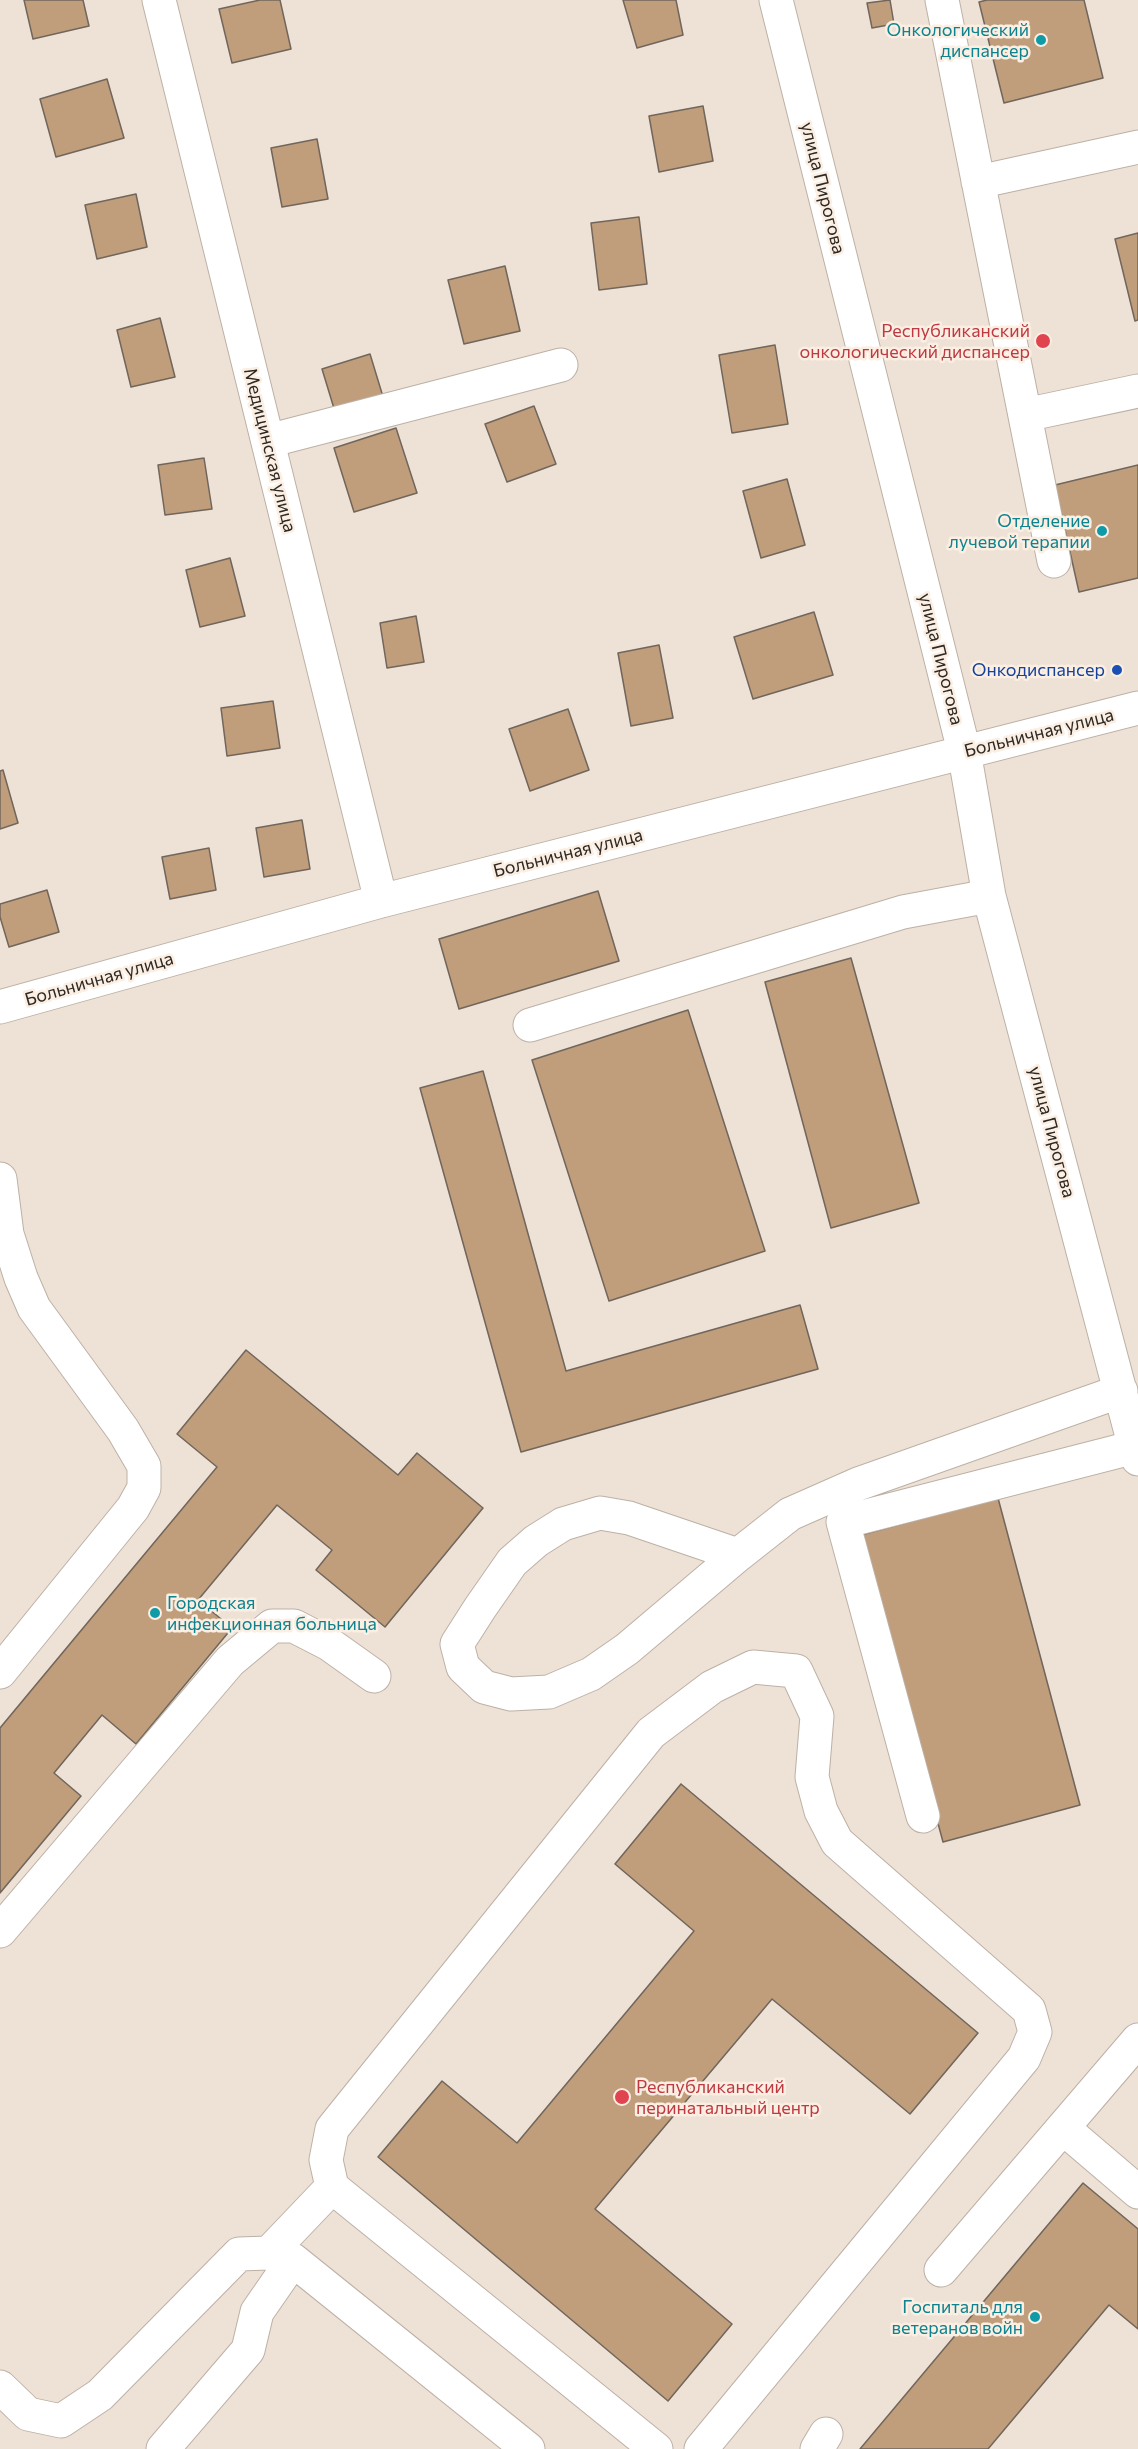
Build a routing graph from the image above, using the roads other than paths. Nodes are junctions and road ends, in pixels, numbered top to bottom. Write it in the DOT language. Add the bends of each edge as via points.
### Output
graph roads {
  1 [pos="159,0"];
  2 [pos="776,0"];
  3 [pos="942,0"];
  4 [pos="1138,147"];
  5 [pos="978,182"];
  6 [pos="561,365"];
  7 [pos="1138,391"];
  8 [pos="1025,415"];
  9 [pos="268,441"];
  10 [pos="1054,561"];
  11 [pos="1138,708"];
  12 [pos="964,751"];
  13 [pos="989,896"];
  14 [pos="381,901"];
  15 [pos="0,1007"];
  16 [pos="531,1025"];
  17 [pos="0,1179"];
  18 [pos="1121,1391"];
  19 [pos="1137,1453"];
  20 [pos="738,1555"];
  21 [pos="0,1672"];
  22 [pos="374,1676"];
  23 [pos="923,1816"];
  24 [pos="0,1931"];
  25 [pos="1138,2040"];
  26 [pos="1063,2128"];
  27 [pos="333,2187"];
  28 [pos="1138,2192"];
  29 [pos="281,2256"];
  30 [pos="941,2270"];
  31 [pos="0,2387"];
  32 [pos="163,2449"];
  33 [pos="528,2449"];
  34 [pos="656,2449"];
  35 [pos="702,2449"];
  1 -- 9 [label="street, Медицинская улица"];
  2 -- 12 [label="street, улица Пирогова"];
  3 -- 5 [label="street"];
  4 -- 5 [label="street"];
  5 -- 8 [label="street"];
  6 -- 9 [label="street"];
  7 -- 8 [label="street"];
  8 -- 10 [label="street"];
  9 -- 14 [label="street, Медицинская улица"];
  11 -- 12 [label="street, Больничная улица"];
  12 -- 13 [label="street, улица Пирогова"];
  12 -- 14 [label="street, Больничная улица"];
  13 -- 16 [label="street" via="903,912"];
  13 -- 18 [label="street, улица Пирогова"];
  14 -- 15 [label="street, Больничная улица"];
  17 -- 21 [label="street" via="7,1234 34,1308 123,1430 144,1466 144,1488 133,1509"];
  18 -- 19 [label="street, улица Пирогова"];
  18 -- 20 [label="street" via="858,1484 790,1514"];
  19 -- 23 [label="street" via="843,1522"];
  20 -- 20 [label="street" via="629,1518 600,1513 563,1524 512,1562 480,1608 457,1644 464,1667 484,1687 511,1694 549,1692 591,1674 627,1649"];
  22 -- 24 [label="street" via="329,1644 294,1626 272,1626 230,1661"];
  25 -- 26 [label="street"];
  26 -- 28 [label="street"];
  26 -- 30 [label="street"];
  27 -- 29 [label="street"];
  27 -- 34 [label="street"];
  27 -- 35 [label="street" via="326,2160 332,2129 651,1733 712,1688 753,1667 796,1671 817,1716 812,1777 821,1811 837,1842 1029,2010 1035,2032 1024,2058"];
  29 -- 31 [label="street" via="239,2254 100,2395 61,2421 28,2414"];
  29 -- 32 [label="street" via="257,2312 248,2350"];
  29 -- 33 [label="street"];
}
